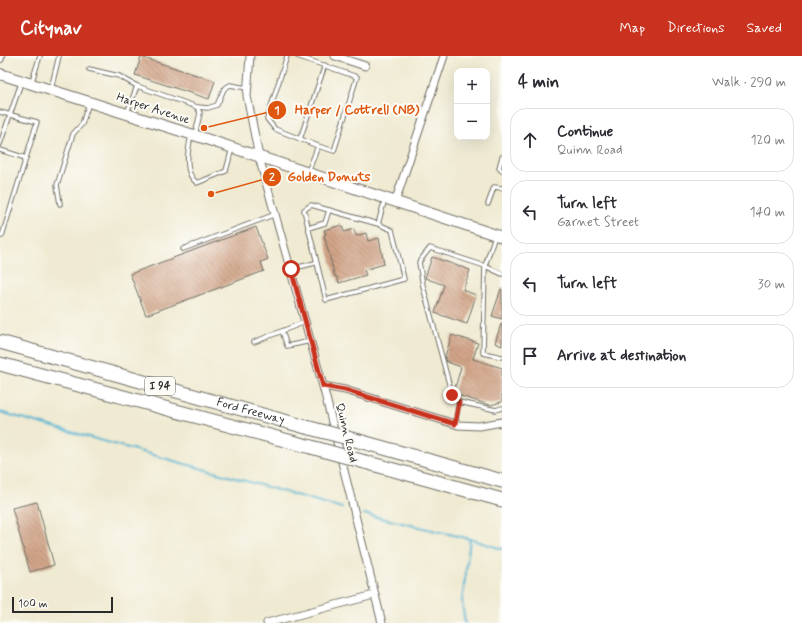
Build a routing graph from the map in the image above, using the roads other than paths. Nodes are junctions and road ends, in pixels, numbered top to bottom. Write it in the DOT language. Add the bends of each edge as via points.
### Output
graph roads {
  1 [pos="40,56"];
  2 [pos="59,56"];
  3 [pos="250,56"];
  4 [pos="287,56"];
  5 [pos="297,56"];
  6 [pos="335,56"];
  7 [pos="444,56"];
  8 [pos="325,65"];
  9 [pos="365,66"];
  10 [pos="89,69"];
  11 [pos="0,74"];
  12 [pos="26,82"];
  13 [pos="137,86"];
  14 [pos="247,88"];
  15 [pos="50,90"];
  16 [pos="89,102"];
  17 [pos="197,106"];
  18 [pos="0,112"];
  19 [pos="10,114"];
  20 [pos="126,114"];
  21 [pos="2,133"];
  22 [pos="193,135"];
  23 [pos="300,139"];
  24 [pos="0,144"];
  25 [pos="318,146"];
  26 [pos="232,148"];
  27 [pos="0,150"];
  28 [pos="259,156"];
  29 [pos="502,157"];
  30 [pos="26,158"];
  31 [pos="502,171"];
  32 [pos="307,173"];
  33 [pos="502,188"];
  34 [pos="385,198"];
  35 [pos="395,202"];
  36 [pos="60,204"];
  37 [pos="488,204"];
  38 [pos="329,210"];
  39 [pos="276,214"];
  40 [pos="378,224"];
  41 [pos="308,228"];
  42 [pos="0,236"];
  43 [pos="499,236"];
  44 [pos="183,249"];
  45 [pos="315,263"];
  46 [pos="485,266"];
  47 [pos="291,269"];
  48 [pos="502,274"];
  49 [pos="305,322"];
  50 [pos="282,331"];
  51 [pos="311,341"];
  52 [pos="0,342"];
  53 [pos="254,342"];
  54 [pos="502,357"];
  55 [pos="0,364"];
  56 [pos="323,386"];
  57 [pos="459,402"];
  58 [pos="502,408"];
  59 [pos="502,422"];
  60 [pos="455,424"];
  61 [pos="502,481"];
  62 [pos="502,500"];
  63 [pos="374,595"];
  64 [pos="267,623"];
  65 [pos="382,623"];
  1 -- 12 [label="lane"];
  2 -- 15 [label="lane"];
  3 -- 14 [label="street, Quinn Road"];
  4 -- 23 [label="lane" via="267,119 275,129"];
  5 -- 8 [label="lane"];
  6 -- 9 [label="street"];
  7 -- 35 [label="street"];
  8 -- 23 [label="lane"];
  8 -- 25 [label="lane" via="357,77 334,151"];
  10 -- 13 [label="lane" via="119,76"];
  11 -- 12 [label="main road, Harper Avenue"];
  12 -- 15 [label="main road, Harper Avenue"];
  12 -- 19 [label="lane"];
  13 -- 17 [label="lane"];
  13 -- 20 [label="lane"];
  14 -- 17 [label="lane" via="230,85 224,90 217,105 208,108"];
  14 -- 28 [label="street, Quinn Road" via="249,113"];
  15 -- 16 [label="main road, Harper Avenue"];
  16 -- 20 [label="main road, Harper Avenue"];
  16 -- 36 [label="lane" via="82,124 73,134 57,185"];
  17 -- 22 [label="lane" via="200,113"];
  18 -- 19 [label="lane"];
  19 -- 21 [label="lane"];
  19 -- 30 [label="lane" via="37,122"];
  20 -- 22 [label="main road, Harper Avenue"];
  21 -- 24 [label="lane"];
  22 -- 26 [label="main road, Harper Avenue"];
  22 -- 26 [label="lane" via="186,158 197,183 226,171"];
  23 -- 25 [label="lane"];
  25 -- 32 [label="lane"];
  26 -- 28 [label="main road, Harper Avenue"];
  27 -- 30 [label="lane"];
  28 -- 32 [label="main road, Harper Avenue"];
  28 -- 39 [label="street, Quinn Road"];
  29 -- 31 [label="lane" via="499,168"];
  30 -- 42 [label="lane"];
  32 -- 34 [label="main road, Harper Avenue"];
  33 -- 37 [label="lane" via="494,187"];
  34 -- 35 [label="main road, Harper Avenue"];
  34 -- 40 [label="lane"];
  35 -- 43 [label="main road, Harper Avenue"];
  38 -- 40 [label="lane"];
  38 -- 41 [label="lane" via="325,223"];
  38 -- 41 [label="lane" via="310,205 304,210"];
  39 -- 44 [label="lane"];
  39 -- 47 [label="street, Quinn Road"];
  40 -- 45 [label="lane" via="392,230 404,279 326,300"];
  41 -- 45 [label="lane"];
  43 -- 46 [label="lane"];
  45 -- 47 [label="lane"];
  46 -- 48 [label="lane"];
  46 -- 54 [label="lane" via="483,353"];
  46 -- 57 [label="lane" via="430,248 419,262 452,395"];
  47 -- 49 [label="street, Quinn Road"];
  49 -- 50 [label="lane"];
  49 -- 51 [label="street, Quinn Road"];
  50 -- 51 [label="lane" via="287,346"];
  50 -- 53 [label="lane"];
  51 -- 56 [label="street, Quinn Road"];
  52 -- 61 [label="highway, Ford Freeway / I 94, bridge"];
  55 -- 62 [label="highway, Ford Freeway / I 94, bridge"];
  56 -- 60 [label="street" via="345,390"];
  56 -- 63 [label="street, Quinn Road"];
  57 -- 58 [label="lane" via="496,410"];
  57 -- 60 [label="lane"];
  59 -- 60 [label="street" via="479,426"];
  63 -- 64 [label="street"];
  63 -- 65 [label="street, Quinn Road"];
}
